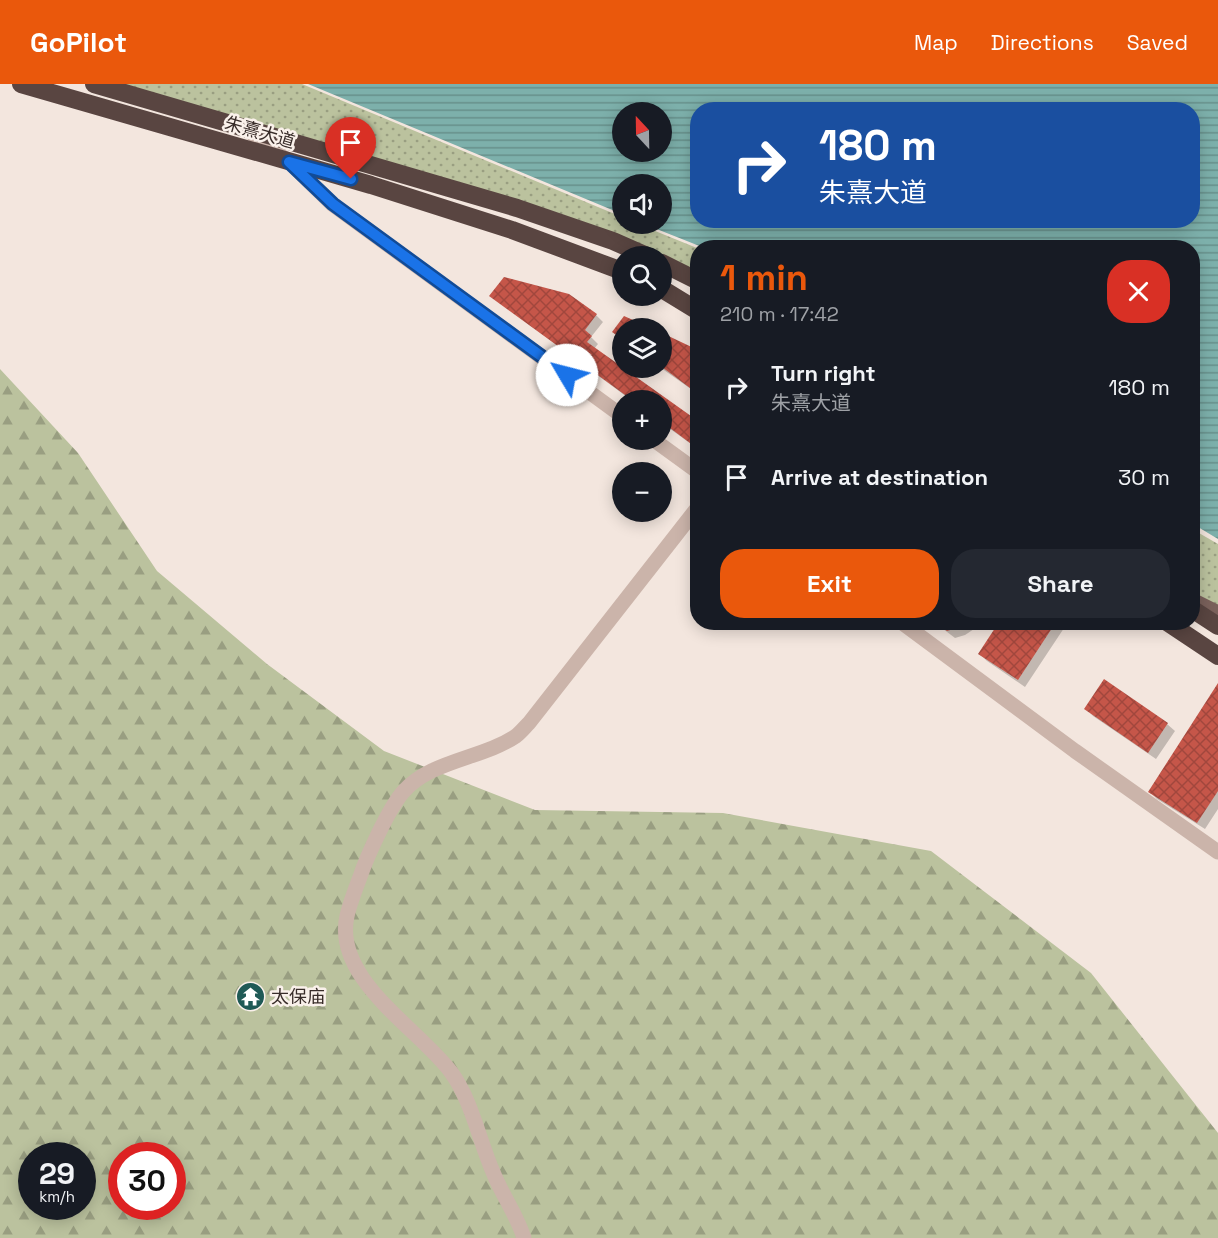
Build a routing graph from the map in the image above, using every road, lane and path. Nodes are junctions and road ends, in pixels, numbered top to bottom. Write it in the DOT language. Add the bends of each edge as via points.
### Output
graph roads {
  1 [pos="21,84"];
  2 [pos="94,84"];
  3 [pos="247,129"];
  4 [pos="289,162"];
  5 [pos="623,246"];
  6 [pos="612,267"];
  7 [pos="672,268"];
  8 [pos="690,277"];
  9 [pos="672,294"];
  10 [pos="690,306"];
  11 [pos="612,409"];
  12 [pos="668,450"];
  13 [pos="690,466"];
  14 [pos="690,517"];
  15 [pos="1200,604"];
  16 [pos="1218,613"];
  17 [pos="1200,614"];
  18 [pos="1218,626"];
  19 [pos="912,630"];
  20 [pos="1179,630"];
  21 [pos="1218,656"];
  22 [pos="1218,852"];
  23 [pos="524,1238"];
  1 -- 4 [label="highway, 朱熹大道"];
  2 -- 3 [label="highway, 朱熹大道"];
  3 -- 4 [label="street"];
  3 -- 5 [label="highway, 朱熹大道" via="517,208"];
  4 -- 6 [label="highway, 朱熹大道" via="512,230"];
  4 -- 11 [label="street" via="333,204"];
  7 -- 8 [label="highway"];
  9 -- 10 [label="highway"];
  12 -- 13 [label="street"];
  14 -- 23 [label="street" via="517,735 444,766 404,791 394,803 363,869 346,917 346,938 360,976 438,1057 462,1089 494,1174"];
  15 -- 16 [label="main road"];
  17 -- 18 [label="highway"];
  19 -- 22 [label="street"];
  20 -- 21 [label="highway"];
}
